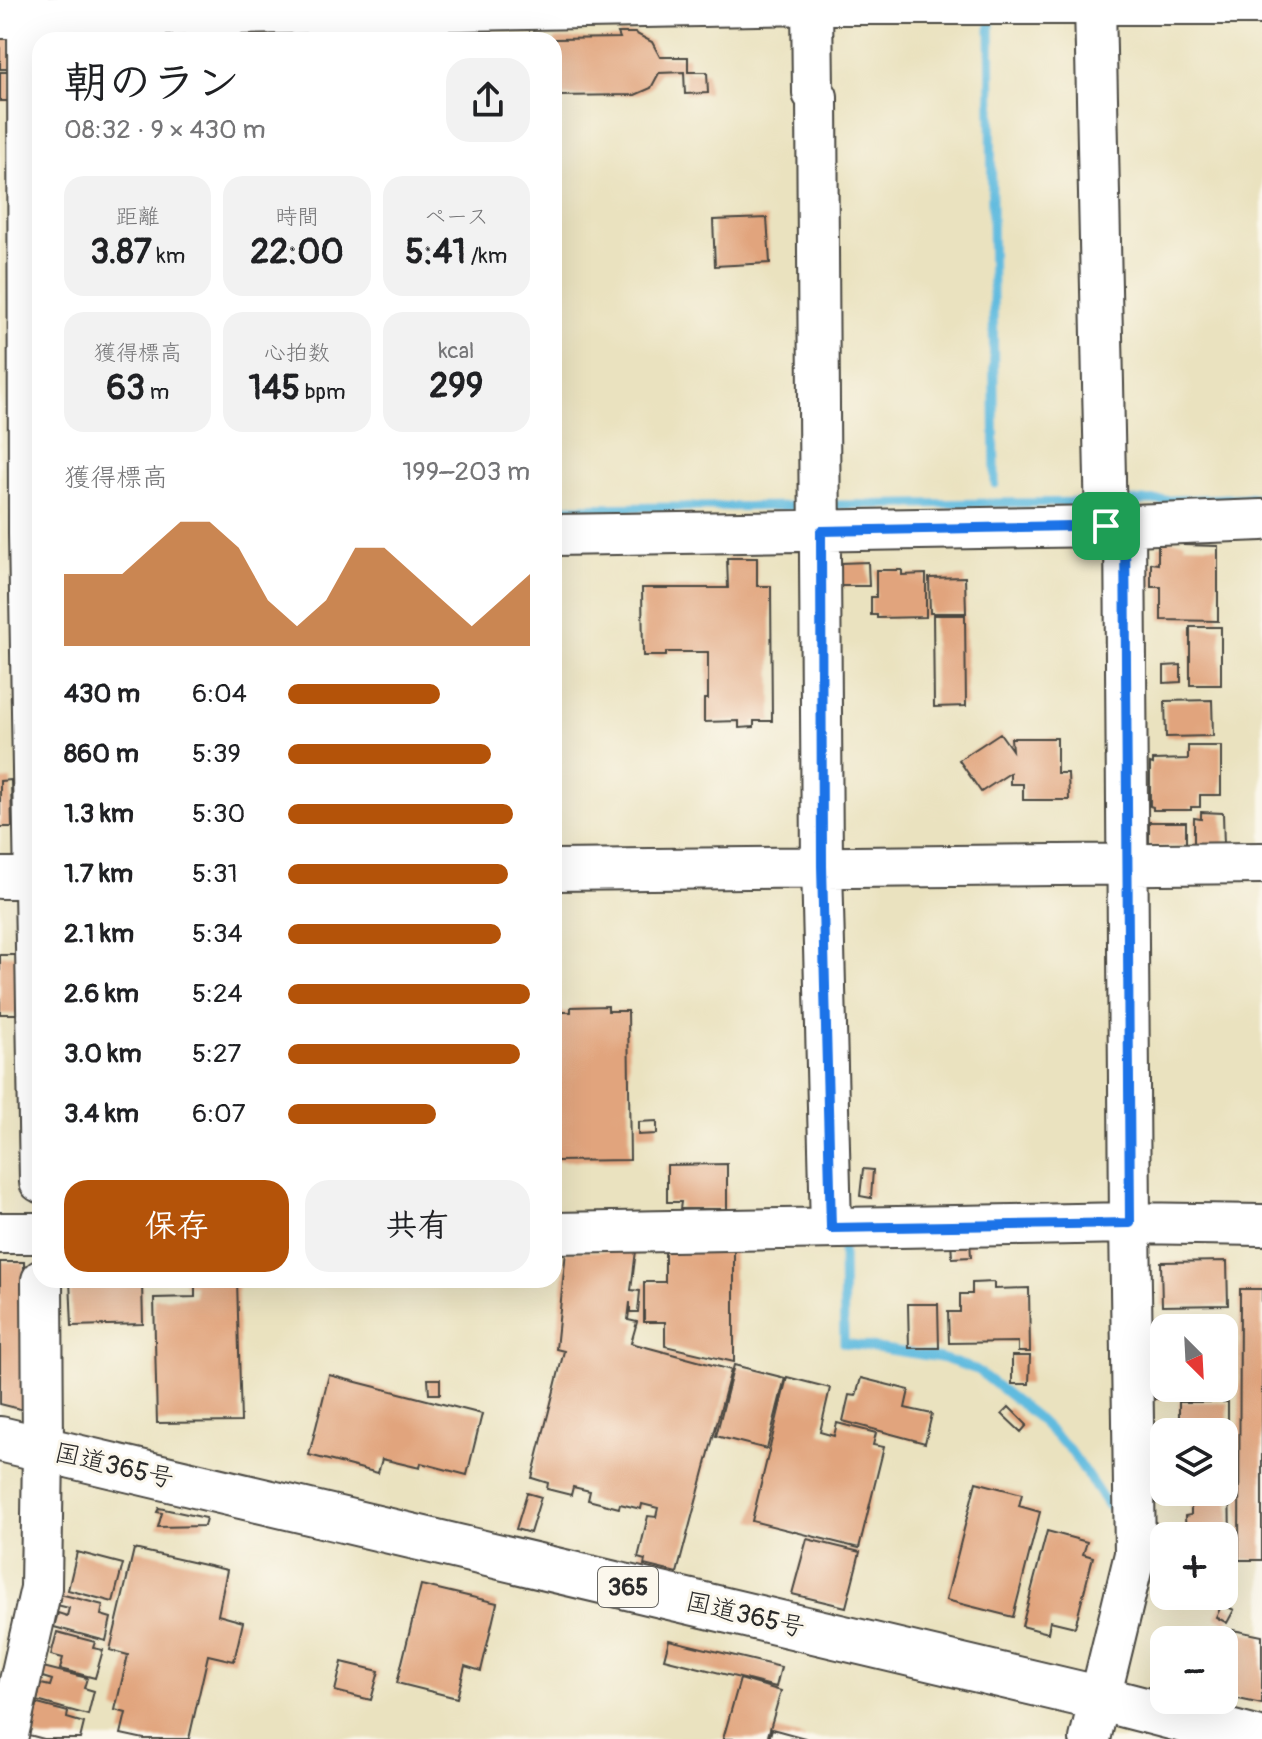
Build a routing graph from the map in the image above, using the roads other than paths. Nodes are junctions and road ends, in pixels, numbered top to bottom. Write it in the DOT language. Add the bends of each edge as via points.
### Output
graph roads {
  1 [pos="812,2"];
  2 [pos="1095,4"];
  3 [pos="1262,4"];
  4 [pos="307,6"];
  5 [pos="19,12"];
  6 [pos="1262,520"];
  7 [pos="1112,525"];
  8 [pos="822,529"];
  9 [pos="562,535"];
  10 [pos="24,541"];
  11 [pos="1262,863"];
  12 [pos="1128,865"];
  13 [pos="822,866"];
  14 [pos="562,870"];
  15 [pos="25,878"];
  16 [pos="32,1020"];
  17 [pos="1130,1223"];
  18 [pos="1262,1225"];
  19 [pos="831,1228"];
  20 [pos="0,1233"];
  21 [pos="32,1233"];
  22 [pos="562,1233"];
  23 [pos="42,1288"];
  24 [pos="0,1439"];
  25 [pos="43,1449"];
  26 [pos="1096,1719"];
  27 [pos="7,1739"];
  28 [pos="1256,1739"];
  1 -- 2 [label="street"];
  1 -- 4 [label="street"];
  1 -- 8 [label="street"];
  2 -- 3 [label="street"];
  2 -- 7 [label="street" via="1105,481"];
  4 -- 5 [label="street"];
  5 -- 10 [label="street" via="29,492"];
  6 -- 7 [label="street"];
  7 -- 8 [label="street"];
  7 -- 12 [label="street"];
  8 -- 9 [label="street"];
  8 -- 13 [label="street"];
  10 -- 15 [label="street"];
  11 -- 12 [label="street"];
  12 -- 13 [label="street"];
  12 -- 17 [label="street"];
  13 -- 14 [label="street"];
  13 -- 19 [label="street"];
  15 -- 16 [label="street"];
  17 -- 18 [label="street"];
  17 -- 19 [label="street"];
  17 -- 26 [label="street" via="1135,1554"];
  19 -- 22 [label="street"];
  20 -- 21 [label="street"];
  23 -- 25 [label="street"];
  24 -- 25 [label="highway, 国道365号 / 365"];
  25 -- 26 [label="highway, 国道365号 / 365"];
  25 -- 27 [label="street" via="41,1588"];
  26 -- 28 [label="highway, 国道365号 / 365"];
}
